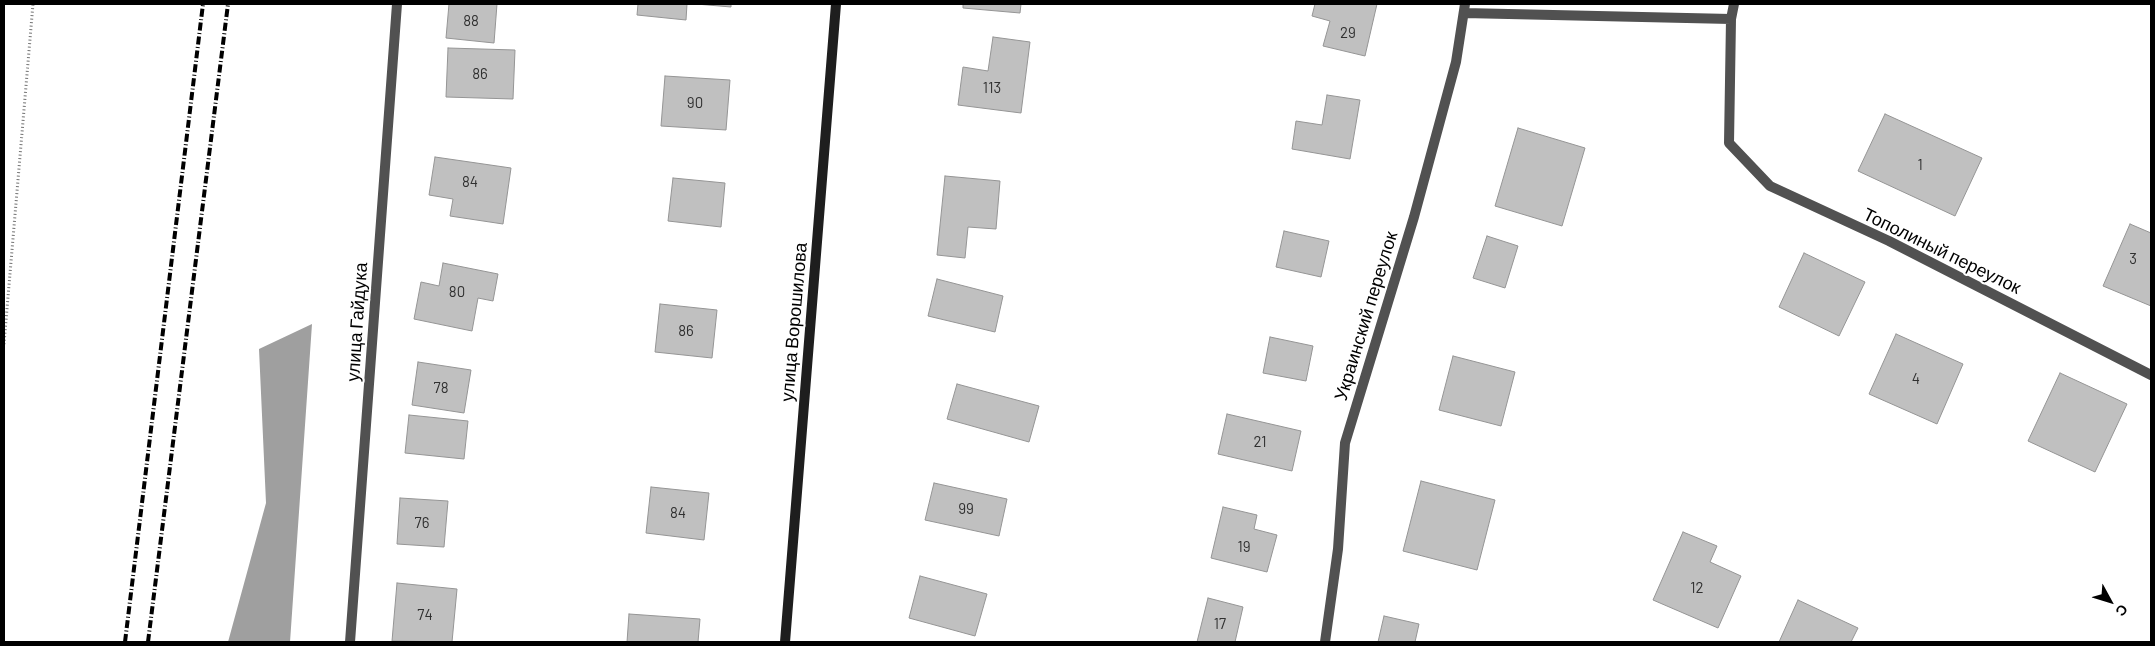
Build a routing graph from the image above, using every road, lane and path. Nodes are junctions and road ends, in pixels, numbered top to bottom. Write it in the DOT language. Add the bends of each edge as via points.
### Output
graph roads {
  1 [pos="33,4"];
  2 [pos="397,4"];
  3 [pos="836,4"];
  4 [pos="1734,4"];
  5 [pos="1464,8"];
  6 [pos="1731,19"];
  7 [pos="4,344"];
  8 [pos="2151,375"];
  9 [pos="350,642"];
  10 [pos="785,642"];
  11 [pos="1325,642"];
  1 -- 7 [label="path"];
  2 -- 9 [label="street, улица Гайдука"];
  3 -- 10 [label="main road, улица Ворошилова"];
  4 -- 6 [label="street"];
  5 -- 6 [label="street"];
  5 -- 11 [label="street, Украинский переулок" via="1456,62 1411,226 1345,443 1338,549"];
  6 -- 8 [label="street, Тополиный переулок" via="1729,143 1770,186 1889,241"];
}
